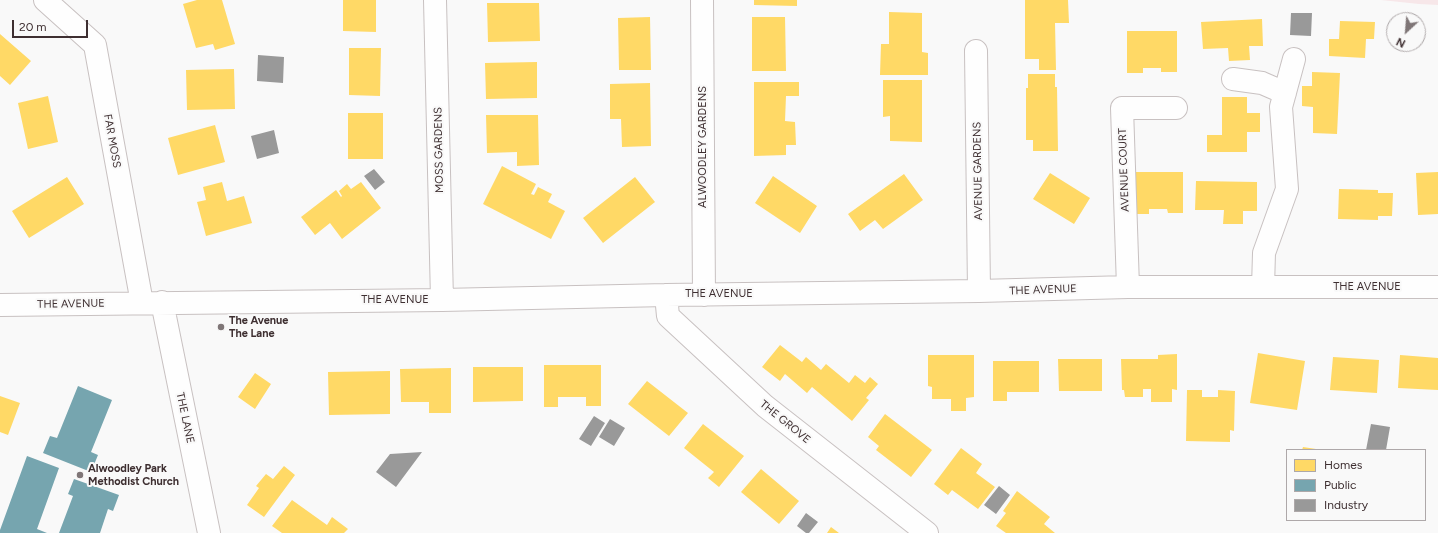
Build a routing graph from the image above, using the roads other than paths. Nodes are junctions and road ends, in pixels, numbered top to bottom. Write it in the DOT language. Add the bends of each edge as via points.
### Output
graph roads {
  1 [pos="45,0"];
  2 [pos="435,0"];
  3 [pos="702,0"];
  4 [pos="976,51"];
  5 [pos="1294,59"];
  6 [pos="1233,79"];
  7 [pos="1284,93"];
  8 [pos="1176,108"];
  9 [pos="1128,287"];
  10 [pos="1263,287"];
  11 [pos="1438,287"];
  12 [pos="979,291"];
  13 [pos="666,295"];
  14 [pos="704,295"];
  15 [pos="442,300"];
  16 [pos="152,303"];
  17 [pos="0,305"];
  18 [pos="209,533"];
  19 [pos="927,533"];
  1 -- 16 [label="street, FAR MOSS" via="95,45"];
  2 -- 15 [label="street, MOSS GARDENS"];
  3 -- 14 [label="street, ALWOODLEY GARDENS"];
  4 -- 12 [label="street, AVENUE GARDENS"];
  5 -- 7 [label="street"];
  6 -- 7 [label="street" via="1262,83"];
  7 -- 10 [label="street" via="1281,108 1287,189 1264,253"];
  8 -- 9 [label="street, AVENUE COURT" via="1122,108"];
  9 -- 10 [label="street, THE AVENUE"];
  9 -- 12 [label="street, THE AVENUE"];
  10 -- 11 [label="street, THE AVENUE"];
  12 -- 14 [label="street, THE AVENUE"];
  13 -- 14 [label="street, THE AVENUE"];
  13 -- 15 [label="street, THE AVENUE"];
  13 -- 19 [label="street, THE GROVE" via="668,316 765,406"];
  15 -- 16 [label="street, THE AVENUE"];
  16 -- 17 [label="street, THE AVENUE"];
  16 -- 18 [label="street, THE LANE"];
}
